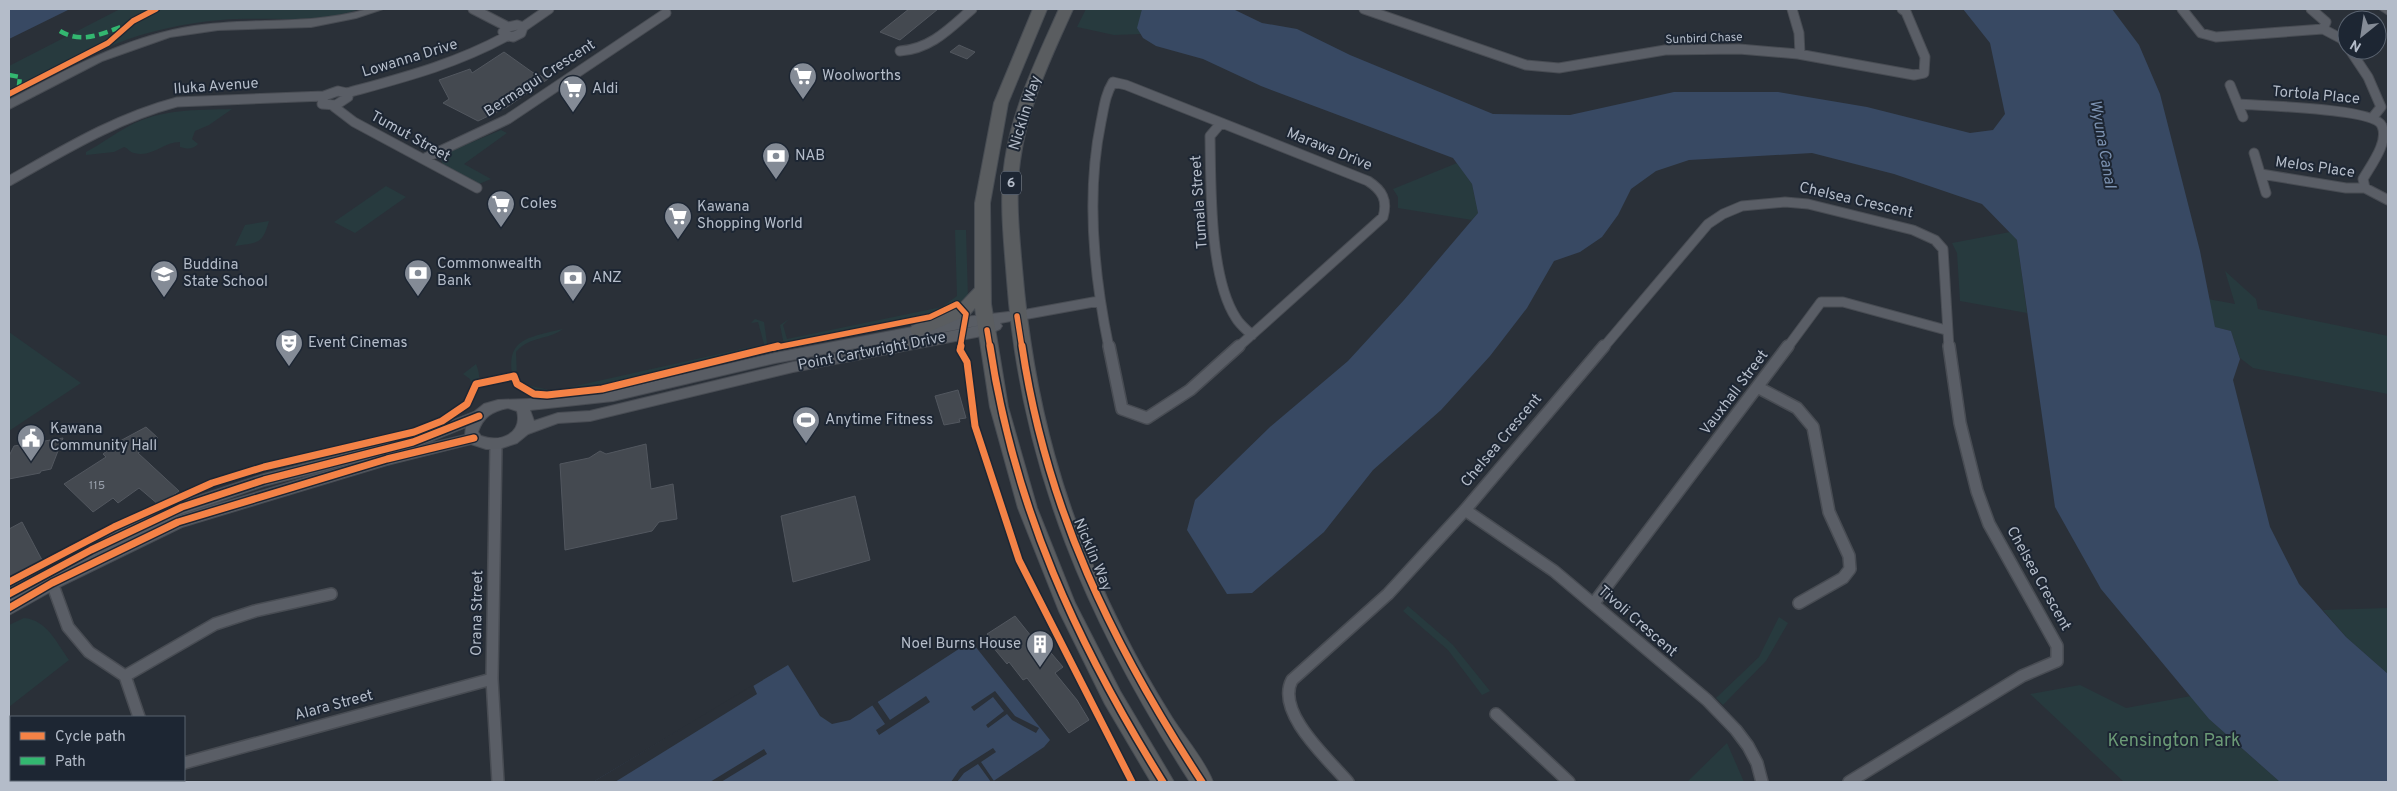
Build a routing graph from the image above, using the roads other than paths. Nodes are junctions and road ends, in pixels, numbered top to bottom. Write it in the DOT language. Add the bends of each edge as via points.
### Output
graph roads {
  1 [pos="378,9"];
  2 [pos="473,9"];
  3 [pos="549,9"];
  4 [pos="972,9"];
  5 [pos="1040,9"];
  6 [pos="1066,9"];
  7 [pos="1364,9"];
  8 [pos="1792,9"];
  9 [pos="1902,9"];
  10 [pos="2182,9"];
  11 [pos="2311,9"];
  12 [pos="2384,9"];
  13 [pos="666,12"];
  14 [pos="1385,12"];
  15 [pos="2388,12"];
  16 [pos="508,27"];
  17 [pos="523,27"];
  18 [pos="2323,29"];
  19 [pos="507,36"];
  20 [pos="2337,36"];
  21 [pos="900,51"];
  22 [pos="1800,54"];
  23 [pos="2358,60"];
  24 [pos="2230,85"];
  25 [pos="347,93"];
  26 [pos="324,96"];
  27 [pos="2239,104"];
  28 [pos="9,105"];
  29 [pos="333,106"];
  30 [pos="2243,117"];
  31 [pos="2373,117"];
  32 [pos="1221,123"];
  33 [pos="2254,153"];
  34 [pos="423,159"];
  35 [pos="2261,174"];
  36 [pos="9,181"];
  37 [pos="477,188"];
  38 [pos="2365,188"];
  39 [pos="2266,193"];
  40 [pos="2388,200"];
  41 [pos="983,289"];
  42 [pos="1099,301"];
  43 [pos="1017,316"];
  44 [pos="986,324"];
  45 [pos="918,330"];
  46 [pos="1946,330"];
  47 [pos="1252,335"];
  48 [pos="1759,388"];
  49 [pos="517,405"];
  50 [pos="479,416"];
  51 [pos="523,430"];
  52 [pos="474,438"];
  53 [pos="496,445"];
  54 [pos="1465,510"];
  55 [pos="52,583"];
  56 [pos="9,594"];
  57 [pos="331,594"];
  58 [pos="1594,603"];
  59 [pos="1799,603"];
  60 [pos="9,608"];
  61 [pos="126,676"];
  62 [pos="492,679"];
  63 [pos="1496,714"];
  64 [pos="139,716"];
  65 [pos="185,763"];
  66 [pos="498,782"];
  67 [pos="1163,782"];
  68 [pos="1202,782"];
  69 [pos="1348,782"];
  70 [pos="1569,782"];
  71 [pos="1762,782"];
  72 [pos="1849,782"];
  1 -- 28 [label="main road" via="306,24 222,25 148,39 115,51"];
  2 -- 16 [label="street"];
  3 -- 17 [label="street"];
  4 -- 21 [label="street" via="926,46"];
  5 -- 41 [label="highway, Nicklin Way / 6" via="1012,69 991,148 982,211"];
  6 -- 43 [label="highway, Nicklin Way / 6" via="1029,97 1012,160 1011,210"];
  7 -- 14 [label="street, Sunbird Chase"];
  8 -- 22 [label="street" via="1799,33"];
  9 -- 22 [label="street, Sunbird Chase" via="1925,58 1924,73 1914,75"];
  10 -- 18 [label="street" via="2201,33 2216,38"];
  11 -- 18 [label="street" via="2326,22"];
  12 -- 15 [label="main road"];
  13 -- 34 [label="street, Bermagui Crescent" via="508,119"];
  14 -- 22 [label="street, Sunbird Chase" via="1511,61 1540,67 1559,68 1680,49 1754,49"];
  16 -- 17 [label="street"];
  16 -- 19 [label="street" via="504,32"];
  17 -- 19 [label="street, Lowanna Drive" via="519,34"];
  18 -- 20 [label="street"];
  19 -- 25 [label="street, Lowanna Drive" via="443,66"];
  23 -- 31 [label="street" via="2381,107"];
  24 -- 27 [label="street"];
  25 -- 26 [label="street, Lowanna Drive" via="334,91"];
  25 -- 29 [label="street" via="344,102"];
  26 -- 29 [label="street, Tumut Street" via="322,104"];
  26 -- 36 [label="street, Iluka Avenue" via="164,105 123,120"];
  27 -- 30 [label="street"];
  27 -- 31 [label="street, Tortola Place" via="2350,112"];
  29 -- 34 [label="street, Tumut Street" via="354,122"];
  31 -- 38 [label="street, Tortola Place" via="2383,129 2380,149 2363,179"];
  32 -- 42 [label="street, Marawa Drive" via="1113,82 1107,92 1095,151 1093,194"];
  32 -- 47 [label="street, Tumala Street" via="1210,136 1212,221 1221,272 1234,317"];
  32 -- 47 [label="street, Marawa Drive" via="1368,181 1386,197 1382,217"];
  33 -- 35 [label="street"];
  34 -- 37 [label="street, Tumut Street"];
  35 -- 38 [label="street, Melos Place" via="2346,188"];
  35 -- 39 [label="street"];
  38 -- 40 [label="street"];
  41 -- 44 [label="highway, Nicklin Way / 6"];
  41 -- 45 [label="highway" via="964,310"];
  42 -- 43 [label="street"];
  42 -- 47 [label="street, Marawa Drive" via="1122,409 1147,418 1190,390"];
  43 -- 44 [label="main road, Point Cartwright Drive"];
  43 -- 68 [label="highway, Nicklin Way / 6" via="1024,378 1042,455 1080,563 1133,671"];
  44 -- 45 [label="main road, Point Cartwright Drive"];
  44 -- 51 [label="main road, Point Cartwright Drive" via="590,416 558,418"];
  44 -- 67 [label="highway, Nicklin Way / 6" via="993,380 1009,446 1043,554 1092,659 1127,725"];
  45 -- 49 [label="main road, Point Cartwright Drive" via="775,358 613,396"];
  46 -- 48 [label="street, Vauxhall Street" via="1843,302 1822,302"];
  46 -- 54 [label="street, Chelsea Crescent" via="1943,249 1935,240 1913,230 1808,204 1784,202 1742,206 1708,224"];
  46 -- 72 [label="street, Chelsea Crescent" via="1956,406 1982,507 2057,646 2057,661 2022,676"];
  48 -- 58 [label="street, Vauxhall Street"];
  48 -- 59 [label="street" via="1800,410 1814,427 1829,512 1849,556 1850,570 1844,578"];
  49 -- 50 [label="main road" via="498,405"];
  49 -- 51 [label="main road" via="527,414"];
  50 -- 52 [label="main road" via="473,425"];
  50 -- 56 [label="main road" via="413,442 264,480 182,507"];
  51 -- 53 [label="main road" via="507,442"];
  52 -- 53 [label="main road" via="484,445"];
  52 -- 55 [label="main road" via="387,459 178,522"];
  53 -- 62 [label="street, Orana Street"];
  54 -- 58 [label="street, Tivoli Crescent" via="1537,558"];
  54 -- 69 [label="street, Chelsea Crescent" via="1388,594 1289,684 1286,695 1297,721"];
  55 -- 60 [label="main road"];
  55 -- 61 [label="street" via="68,627 90,652"];
  57 -- 61 [label="street" via="255,611 215,624"];
  58 -- 71 [label="street, Tivoli Crescent" via="1729,723 1748,748"];
  61 -- 64 [label="street"];
  62 -- 65 [label="street, Alara Street"];
  62 -- 66 [label="street, Orana Street"];
  63 -- 70 [label="street"];
}
